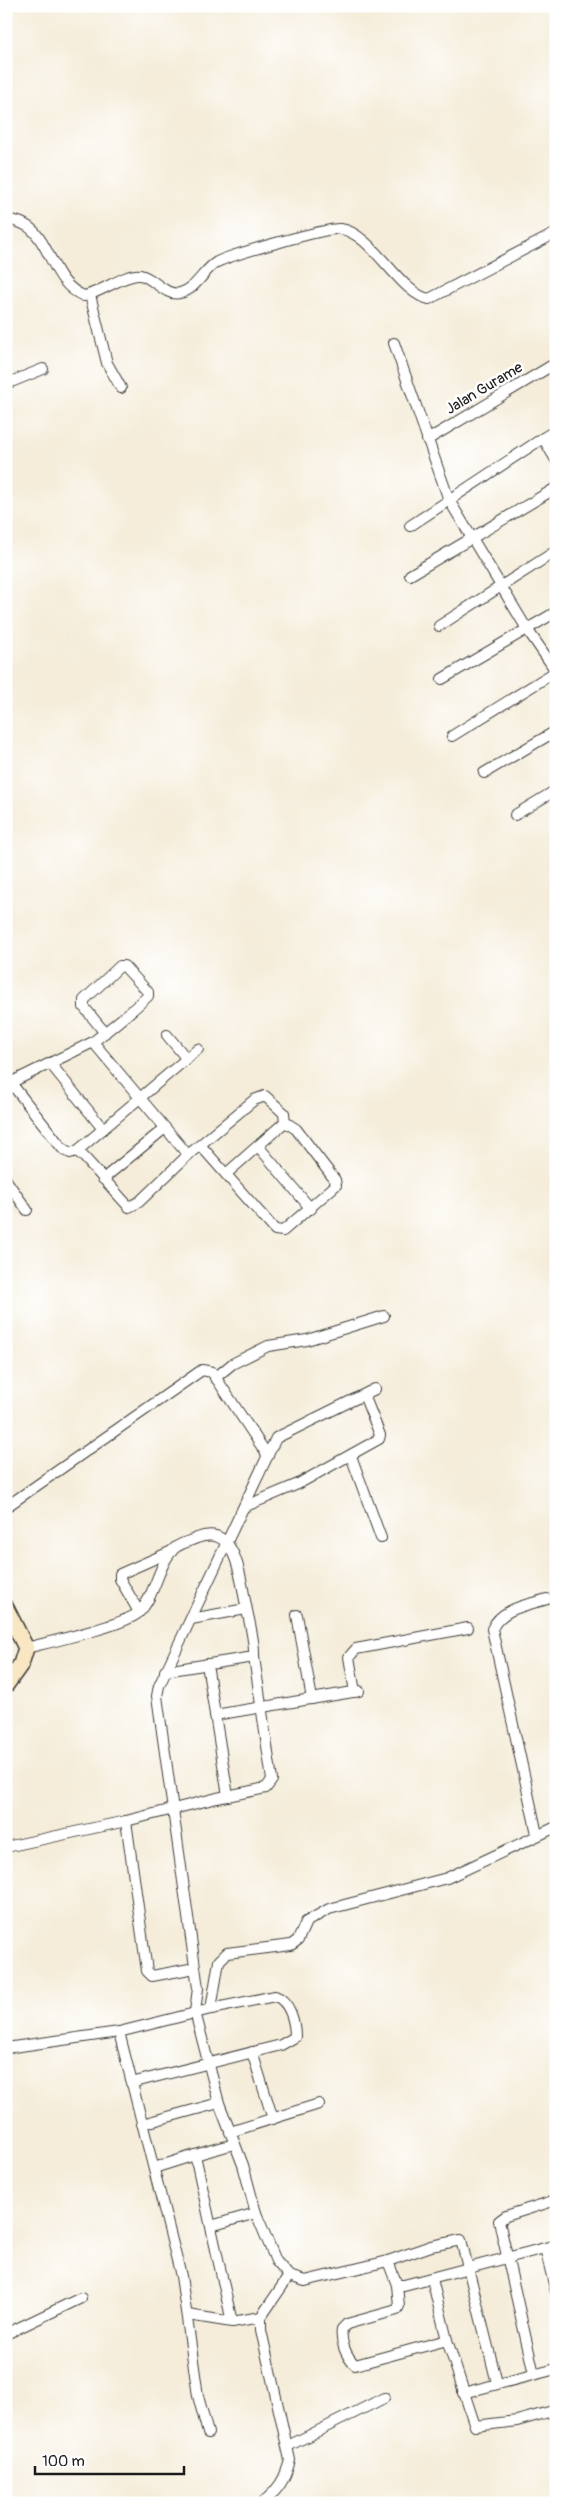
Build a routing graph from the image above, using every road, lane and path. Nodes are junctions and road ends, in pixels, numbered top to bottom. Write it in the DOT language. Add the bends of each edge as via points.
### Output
graph roads {
  1 [pos="6,220"];
  2 [pos="554,238"];
  3 [pos="90,295"];
  4 [pos="394,344"];
  5 [pos="556,363"];
  6 [pos="43,369"];
  7 [pos="6,384"];
  8 [pos="121,388"];
  9 [pos="556,430"];
  10 [pos="543,438"];
  11 [pos="427,440"];
  12 [pos="556,460"];
  13 [pos="556,488"];
  14 [pos="449,500"];
  15 [pos="410,526"];
  16 [pos="472,538"];
  17 [pos="556,551"];
  18 [pos="410,575"];
  19 [pos="502,585"];
  20 [pos="556,612"];
  21 [pos="439,626"];
  22 [pos="527,629"];
  23 [pos="555,671"];
  24 [pos="442,679"];
  25 [pos="556,731"];
  26 [pos="452,736"];
  27 [pos="484,773"];
  28 [pos="556,790"];
  29 [pos="515,814"];
  30 [pos="104,1033"];
  31 [pos="167,1034"];
  32 [pos="93,1042"];
  33 [pos="198,1049"];
  34 [pos="187,1059"];
  35 [pos="50,1063"];
  36 [pos="9,1084"];
  37 [pos="140,1098"];
  38 [pos="285,1122"];
  39 [pos="165,1128"];
  40 [pos="103,1129"];
  41 [pos="201,1146"];
  42 [pos="258,1146"];
  43 [pos="77,1151"];
  44 [pos="188,1155"];
  45 [pos="226,1174"];
  46 [pos="104,1179"];
  47 [pos="6,1180"];
  48 [pos="311,1209"];
  49 [pos="27,1210"];
  50 [pos="384,1316"];
  51 [pos="215,1378"];
  52 [pos="375,1389"];
  53 [pos="364,1395"];
  54 [pos="268,1456"];
  55 [pos="351,1456"];
  56 [pos="6,1507"];
  57 [pos="244,1507"];
  58 [pos="381,1538"];
  59 [pos="226,1544"];
  60 [pos="172,1551"];
  61 [pos="547,1599"];
  62 [pos="6,1608"];
  63 [pos="246,1608"];
  64 [pos="139,1612"];
  65 [pos="297,1615"];
  66 [pos="191,1619"];
  67 [pos="468,1628"];
  68 [pos="26,1648"];
  69 [pos="254,1657"];
  70 [pos="207,1664"];
  71 [pos="165,1671"];
  72 [pos="6,1685"];
  73 [pos="312,1700"];
  74 [pos="262,1706"];
  75 [pos="215,1716"];
  76 [pos="228,1796"];
  77 [pos="172,1810"];
  78 [pos="126,1821"];
  79 [pos="556,1827"];
  80 [pos="537,1834"];
  81 [pos="6,1847"];
  82 [pos="195,1968"];
  83 [pos="211,2009"];
  84 [pos="195,2012"];
  85 [pos="119,2032"];
  86 [pos="6,2048"];
  87 [pos="252,2052"];
  88 [pos="208,2063"];
  89 [pos="132,2083"];
  90 [pos="219,2104"];
  91 [pos="319,2104"];
  92 [pos="273,2119"];
  93 [pos="142,2124"];
  94 [pos="230,2132"];
  95 [pos="234,2144"];
  96 [pos="196,2155"];
  97 [pos="154,2168"];
  98 [pos="556,2200"];
  99 [pos="256,2213"];
  100 [pos="211,2226"];
  101 [pos="556,2245"];
  102 [pos="544,2248"];
  103 [pos="508,2258"];
  104 [pos="388,2261"];
  105 [pos="470,2268"];
  106 [pos="289,2276"];
  107 [pos="432,2278"];
  108 [pos="397,2285"];
  109 [pos="556,2292"];
  110 [pos="81,2298"];
  111 [pos="188,2315"];
  112 [pos="261,2317"];
  113 [pos="232,2322"];
  114 [pos="6,2334"];
  115 [pos="447,2340"];
  116 [pos="556,2369"];
  117 [pos="534,2374"];
  118 [pos="497,2383"];
  119 [pos="463,2393"];
  120 [pos="384,2398"];
  121 [pos="556,2410"];
  122 [pos="208,2434"];
  123 [pos="288,2446"];
  124 [pos="262,2503"];
  1 -- 3 [label="street" via="24,222 34,230 68,286 84,296"];
  2 -- 3 [label="street" via="429,299 412,288 357,236 341,228 217,262 182,293 176,294 146,277 134,275"];
  3 -- 8 [label="street" via="107,363"];
  4 -- 11 [label="street"];
  5 -- 11 [label="street, Jalan Gurame"];
  6 -- 7 [label="street"];
  9 -- 10 [label="street"];
  10 -- 12 [label="street"];
  10 -- 14 [label="street"];
  11 -- 14 [label="street"];
  13 -- 16 [label="street"];
  14 -- 15 [label="street"];
  14 -- 16 [label="street"];
  16 -- 18 [label="street"];
  16 -- 19 [label="street"];
  17 -- 19 [label="street"];
  19 -- 21 [label="street"];
  19 -- 22 [label="street"];
  20 -- 22 [label="street"];
  22 -- 23 [label="street"];
  22 -- 24 [label="street"];
  23 -- 26 [label="street"];
  25 -- 27 [label="street"];
  28 -- 29 [label="street"];
  30 -- 30 [label="street" via="149,994 124,966 120,966 84,1000 84,1007"];
  30 -- 32 [label="street"];
  31 -- 34 [label="street"];
  32 -- 35 [label="street"];
  32 -- 37 [label="street"];
  33 -- 34 [label="street"];
  34 -- 37 [label="street"];
  35 -- 36 [label="street"];
  35 -- 40 [label="street"];
  36 -- 43 [label="street" via="62,1148 70,1153"];
  37 -- 39 [label="street"];
  37 -- 40 [label="street"];
  38 -- 41 [label="street" via="284,1113 265,1096 260,1096"];
  38 -- 42 [label="street"];
  38 -- 48 [label="street" via="296,1129 336,1180 334,1189"];
  39 -- 44 [label="street"];
  39 -- 46 [label="street"];
  40 -- 43 [label="street"];
  41 -- 44 [label="street"];
  41 -- 45 [label="street"];
  42 -- 45 [label="street"];
  42 -- 48 [label="street"];
  43 -- 46 [label="street"];
  44 -- 46 [label="street" via="132,1206 127,1205"];
  45 -- 48 [label="street" via="278,1232 284,1231"];
  47 -- 49 [label="street"];
  50 -- 51 [label="street" via="307,1340 268,1346 232,1364"];
  51 -- 54 [label="street"];
  51 -- 56 [label="street" via="212,1372 205,1370 188,1378"];
  52 -- 53 [label="street"];
  53 -- 54 [label="street" via="280,1435"];
  53 -- 55 [label="street" via="380,1437"];
  54 -- 57 [label="street"];
  55 -- 57 [label="street"];
  55 -- 58 [label="street"];
  57 -- 59 [label="street"];
  59 -- 60 [label="street" via="214,1535 206,1535"];
  59 -- 63 [label="street" via="238,1563"];
  59 -- 66 [label="street"];
  60 -- 64 [label="street"];
  60 -- 64 [label="street" via="120,1574"];
  61 -- 80 [label="street" via="508,1612 492,1629"];
  62 -- 68 [label="street"];
  63 -- 66 [label="street"];
  63 -- 69 [label="street"];
  64 -- 68 [label="street" via="111,1624"];
  65 -- 73 [label="street"];
  66 -- 71 [label="street"];
  67 -- 73 [label="street" via="356,1649 349,1657 358,1691"];
  68 -- 72 [label="street" via="21,1664"];
  69 -- 70 [label="street"];
  69 -- 74 [label="street"];
  70 -- 71 [label="street"];
  70 -- 75 [label="street"];
  71 -- 77 [label="street" via="158,1696"];
  73 -- 74 [label="street"];
  74 -- 75 [label="street"];
  74 -- 76 [label="street" via="272,1780 266,1788"];
  75 -- 76 [label="street"];
  76 -- 77 [label="street"];
  77 -- 78 [label="street"];
  77 -- 82 [label="street"];
  78 -- 81 [label="street"];
  78 -- 82 [label="street" via="148,1973 152,1976"];
  79 -- 80 [label="street"];
  80 -- 83 [label="street" via="447,1878 329,1909 306,1922 298,1940 291,1945 227,1953 219,1961"];
  82 -- 84 [label="street" via="198,1988"];
  83 -- 84 [label="street"];
  83 -- 87 [label="street" via="275,1996 282,1999 290,2012 295,2037"];
  84 -- 85 [label="street"];
  84 -- 88 [label="street"];
  85 -- 86 [label="street"];
  85 -- 89 [label="street"];
  87 -- 88 [label="street"];
  87 -- 92 [label="street"];
  88 -- 89 [label="street"];
  88 -- 90 [label="street"];
  89 -- 93 [label="street"];
  90 -- 93 [label="street"];
  90 -- 94 [label="street"];
  91 -- 92 [label="street"];
  92 -- 94 [label="street"];
  93 -- 97 [label="street"];
  94 -- 95 [label="street"];
  95 -- 96 [label="street"];
  95 -- 99 [label="street"];
  96 -- 97 [label="street"];
  96 -- 100 [label="street"];
  97 -- 111 [label="street"];
  98 -- 103 [label="street" via="502,2217 500,2225"];
  99 -- 100 [label="street"];
  99 -- 106 [label="street" via="276,2261"];
  100 -- 113 [label="street"];
  101 -- 102 [label="street"];
  102 -- 103 [label="street"];
  102 -- 109 [label="street"];
  103 -- 105 [label="street"];
  103 -- 117 [label="street"];
  104 -- 105 [label="street" via="460,2239"];
  104 -- 106 [label="street" via="304,2281"];
  104 -- 108 [label="street"];
  105 -- 107 [label="street"];
  105 -- 118 [label="street"];
  106 -- 112 [label="street"];
  107 -- 108 [label="street"];
  107 -- 115 [label="street"];
  108 -- 115 [label="street" via="397,2310 347,2324 342,2329 343,2342 351,2361 355,2365 369,2362"];
  110 -- 114 [label="street"];
  111 -- 113 [label="street"];
  111 -- 122 [label="street" via="198,2396"];
  112 -- 113 [label="street"];
  112 -- 123 [label="street" via="261,2330"];
  115 -- 119 [label="street"];
  116 -- 117 [label="street"];
  117 -- 118 [label="street"];
  118 -- 119 [label="street"];
  119 -- 121 [label="street" via="476,2427 517,2421"];
  120 -- 123 [label="street"];
  123 -- 124 [label="street" via="290,2460 286,2478 278,2490"];
}
